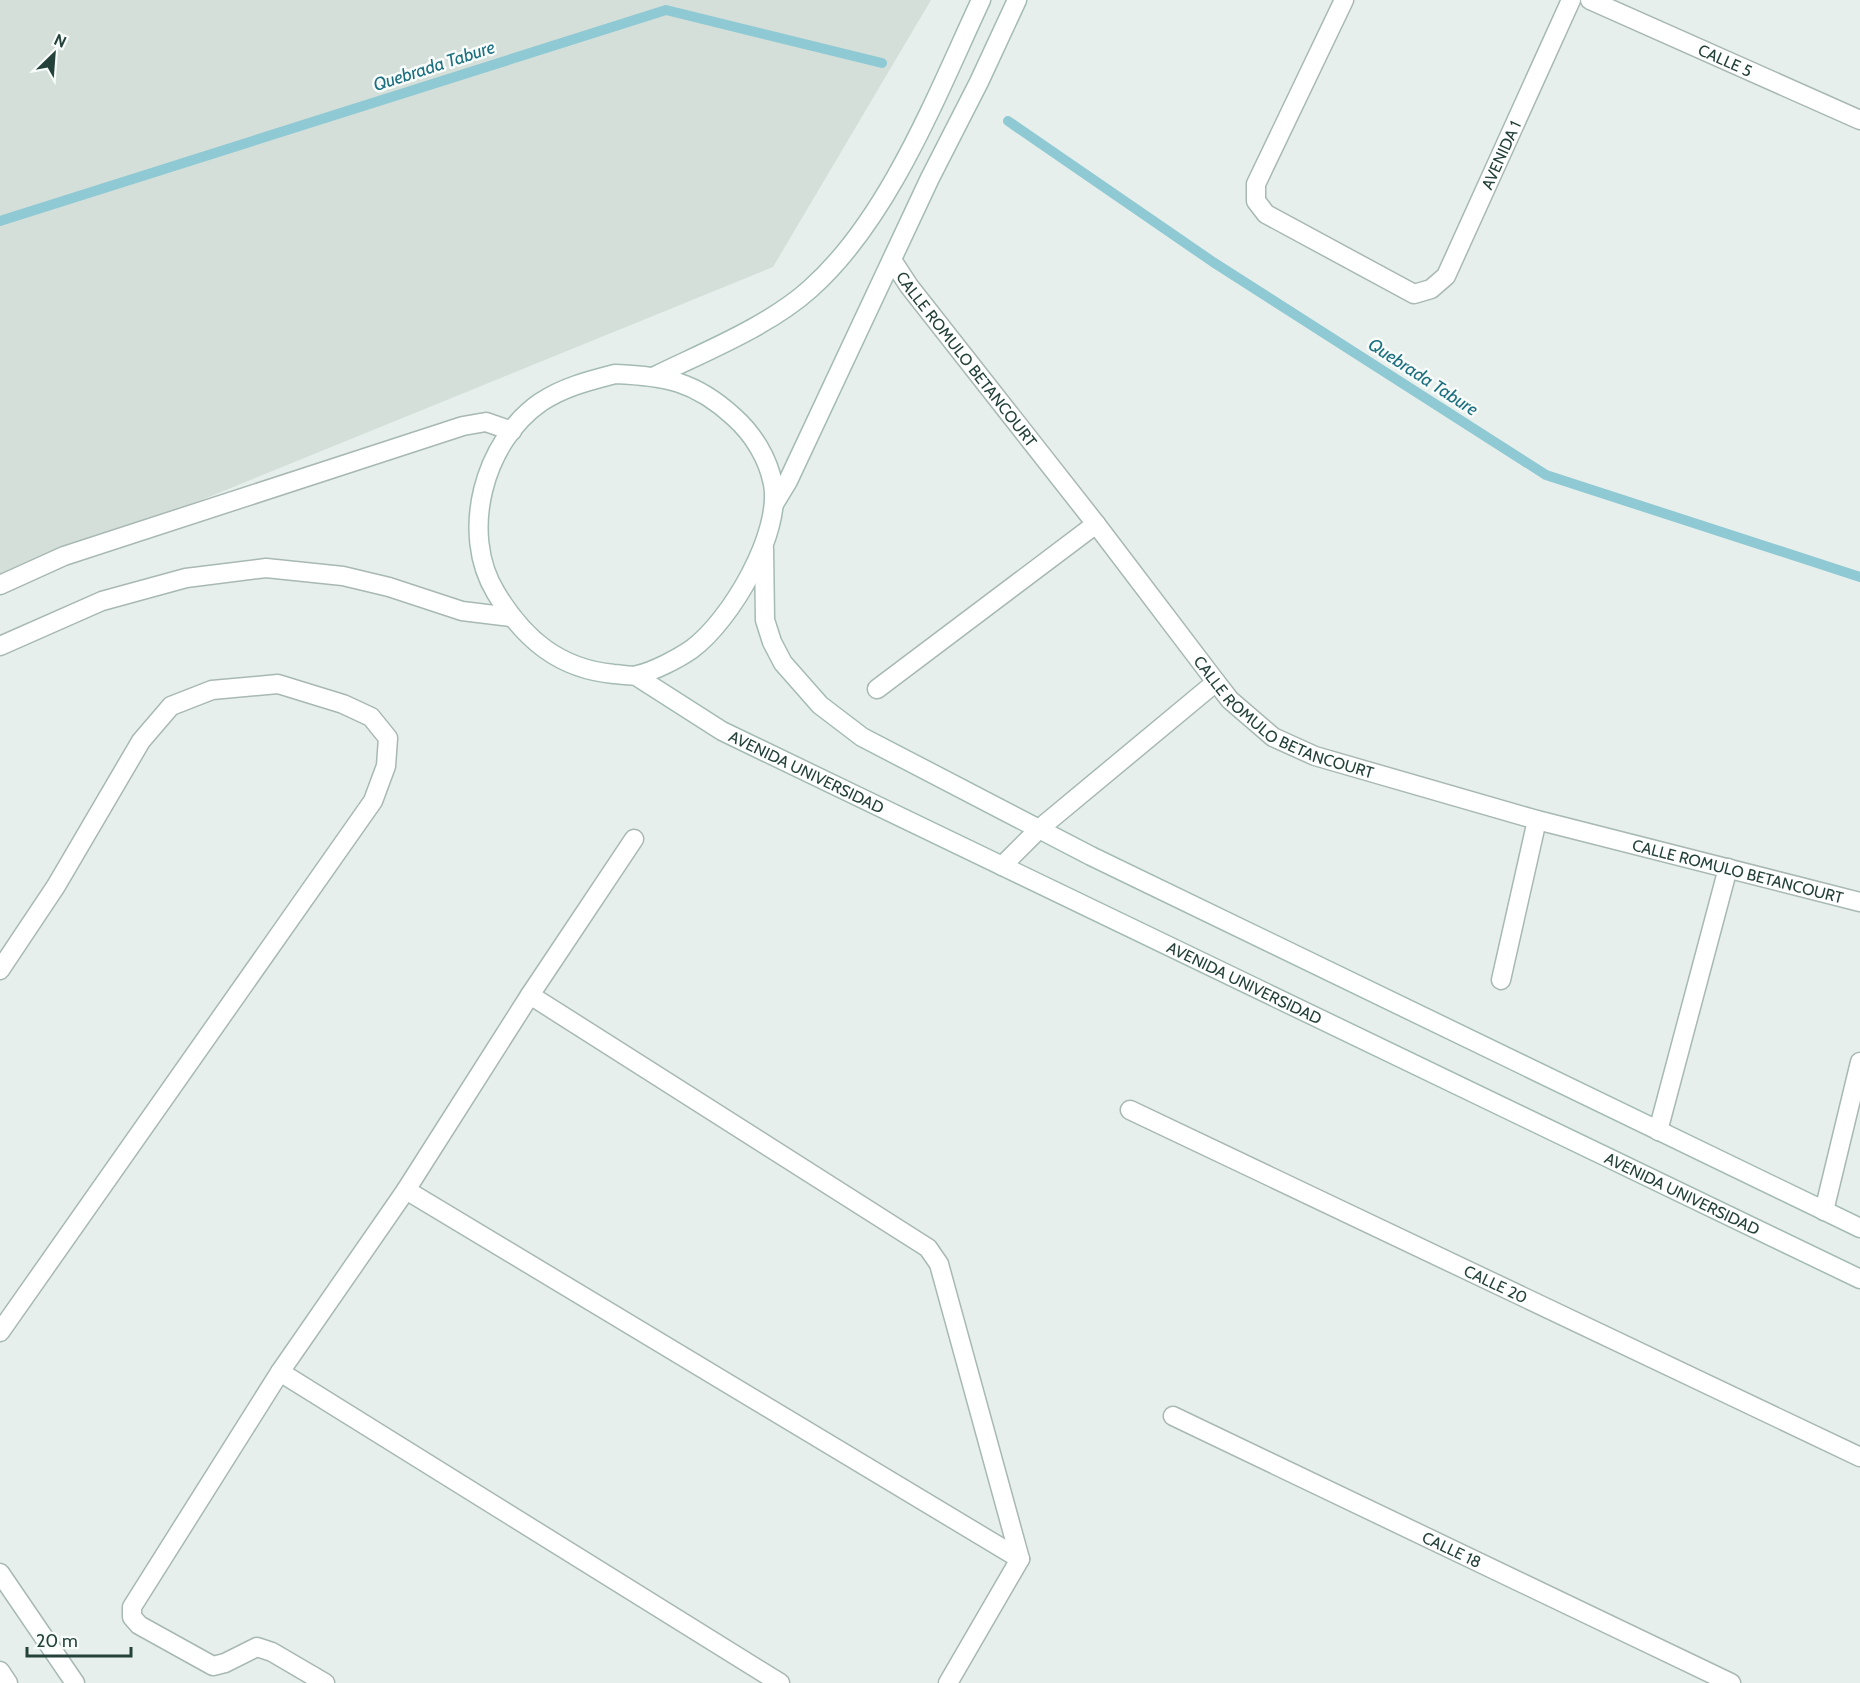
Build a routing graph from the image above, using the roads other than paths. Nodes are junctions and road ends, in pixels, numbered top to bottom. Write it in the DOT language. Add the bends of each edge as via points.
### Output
graph roads {
  1 [pos="981,0"];
  2 [pos="1017,0"];
  3 [pos="1571,0"];
  4 [pos="1590,0"];
  5 [pos="1341,1"];
  6 [pos="1860,120"];
  7 [pos="892,260"];
  8 [pos="655,376"];
  9 [pos="512,431"];
  10 [pos="774,504"];
  11 [pos="1096,524"];
  12 [pos="764,548"];
  13 [pos="0,585"];
  14 [pos="511,617"];
  15 [pos="0,646"];
  16 [pos="636,676"];
  17 [pos="1216,682"];
  18 [pos="877,689"];
  19 [pos="1537,820"];
  20 [pos="1039,829"];
  21 [pos="634,838"];
  22 [pos="1002,866"];
  23 [pos="1728,868"];
  24 [pos="1860,902"];
  25 [pos="0,970"];
  26 [pos="1501,980"];
  27 [pos="530,995"];
  28 [pos="1860,1062"];
  29 [pos="1130,1110"];
  30 [pos="1658,1131"];
  31 [pos="406,1190"];
  32 [pos="1824,1211"];
  33 [pos="1860,1228"];
  34 [pos="1860,1279"];
  35 [pos="0,1332"];
  36 [pos="280,1372"];
  37 [pos="1173,1416"];
  38 [pos="1860,1457"];
  39 [pos="1020,1559"];
  40 [pos="0,1573"];
  41 [pos="0,1671"];
  42 [pos="8,1683"];
  43 [pos="75,1683"];
  44 [pos="325,1683"];
  45 [pos="780,1683"];
  46 [pos="948,1683"];
  47 [pos="1731,1683"];
  1 -- 8 [label="street" via="923,125 880,204 842,257 810,290 776,314"];
  2 -- 7 [label="street"];
  3 -- 5 [label="street, AVENIDA 1" via="1446,276 1431,289 1414,294 1266,213 1256,201 1256,184"];
  4 -- 6 [label="street, CALLE 5"];
  7 -- 10 [label="street"];
  7 -- 11 [label="street, CALLE ROMULO BETANCOURT"];
  8 -- 9 [label="street" via="615,374 576,384 540,403"];
  8 -- 10 [label="street" via="688,386 718,402 744,426 764,454"];
  9 -- 13 [label="street" via="486,422 463,426 64,556"];
  9 -- 14 [label="street" via="493,459 482,491 479,524 482,557 493,589"];
  10 -- 12 [label="street"];
  11 -- 17 [label="street, CALLE ROMULO BETANCOURT"];
  11 -- 18 [label="street"];
  12 -- 16 [label="street" via="733,604 711,631 692,649"];
  12 -- 20 [label="street" via="765,620 771,642 783,663 820,705 862,736"];
  14 -- 15 [label="street" via="462,611 343,576 266,568 186,578 102,602"];
  14 -- 16 [label="street" via="536,643 566,662 600,672"];
  16 -- 22 [label="street, AVENIDA UNIVERSIDAD" via="722,731"];
  17 -- 19 [label="street, CALLE ROMULO BETANCOURT" via="1230,700 1273,737 1315,756"];
  17 -- 20 [label="street"];
  19 -- 23 [label="street, CALLE ROMULO BETANCOURT"];
  19 -- 26 [label="street"];
  20 -- 22 [label="street"];
  20 -- 30 [label="street"];
  21 -- 27 [label="street"];
  22 -- 34 [label="street, AVENIDA UNIVERSIDAD"];
  23 -- 24 [label="street, CALLE ROMULO BETANCOURT"];
  23 -- 30 [label="street"];
  25 -- 35 [label="street" via="56,886 141,741 171,706 212,690 278,684 372,717 388,738 386,766 374,801"];
  27 -- 31 [label="street"];
  27 -- 39 [label="street" via="928,1248 939,1264"];
  28 -- 32 [label="street"];
  29 -- 38 [label="street, CALLE 20"];
  30 -- 32 [label="street"];
  31 -- 36 [label="street"];
  31 -- 39 [label="street"];
  32 -- 33 [label="street"];
  36 -- 44 [label="street" via="132,1607 132,1617 139,1625 213,1666 257,1647"];
  36 -- 45 [label="street"];
  37 -- 47 [label="street, CALLE 18"];
  39 -- 46 [label="street"];
  40 -- 43 [label="street"];
  41 -- 42 [label="street"];
}
